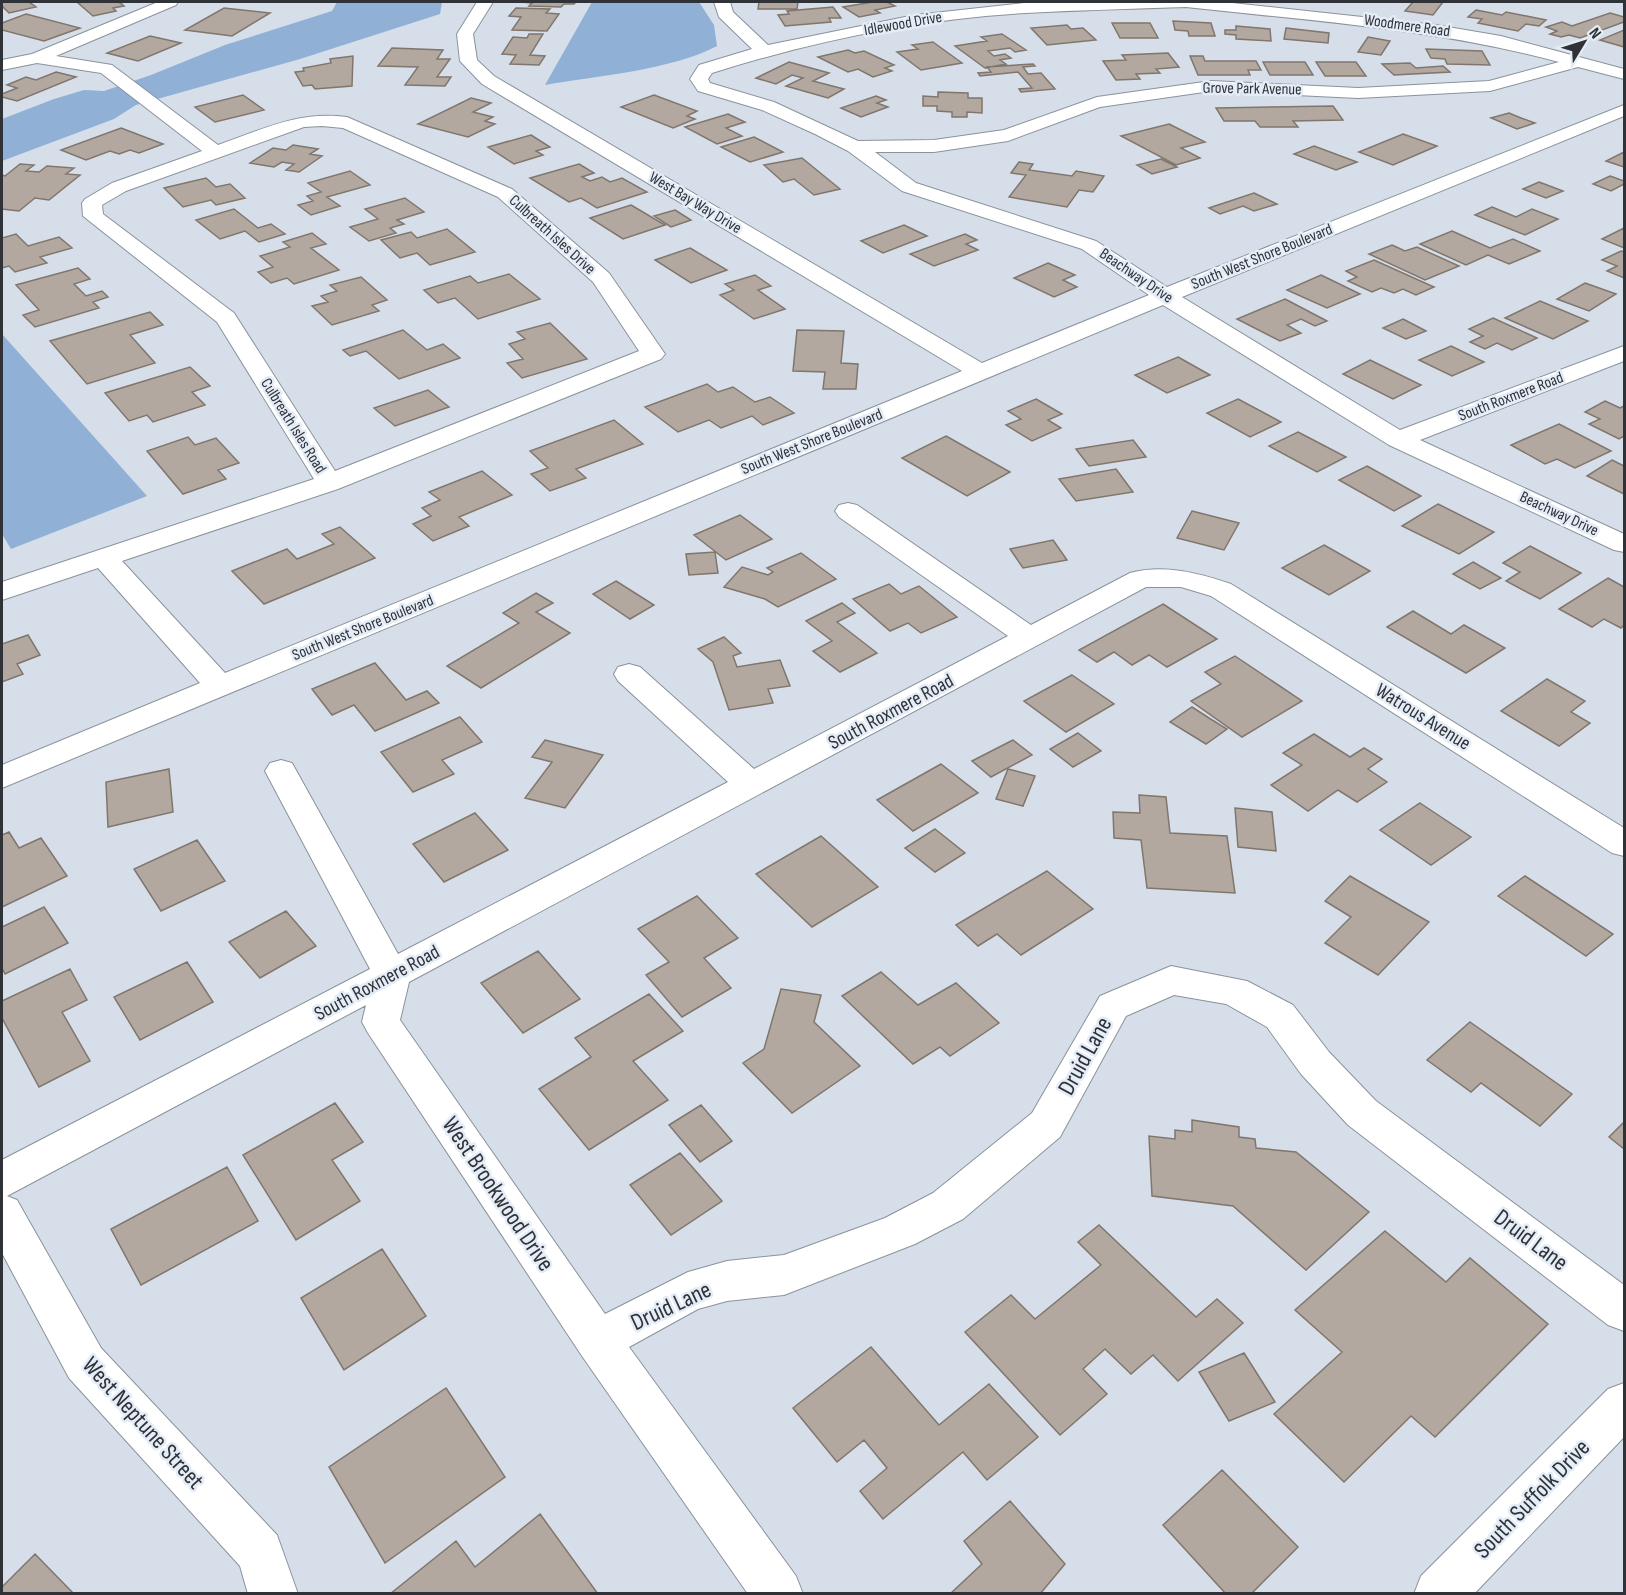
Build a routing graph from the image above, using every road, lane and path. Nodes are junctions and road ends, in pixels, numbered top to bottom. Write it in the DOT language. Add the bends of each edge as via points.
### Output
graph roads {
  1 [pos="170,2"];
  2 [pos="485,2"];
  3 [pos="723,2"];
  4 [pos="1187,2"];
  5 [pos="764,51"];
  6 [pos="37,58"];
  7 [pos="1581,61"];
  8 [pos="2,65"];
  9 [pos="1624,74"];
  10 [pos="1623,112"];
  11 [pos="855,147"];
  12 [pos="215,152"];
  13 [pos="1165,296"];
  14 [pos="1623,355"];
  15 [pos="981,372"];
  16 [pos="1398,440"];
  17 [pos="329,483"];
  18 [pos="848,511"];
  19 [pos="1624,544"];
  20 [pos="104,558"];
  21 [pos="1221,590"];
  22 [pos="2,591"];
  23 [pos="1030,638"];
  24 [pos="628,674"];
  25 [pos="220,687"];
  26 [pos="281,771"];
  27 [pos="2,777"];
  28 [pos="752,785"];
  29 [pos="1624,844"];
  30 [pos="392,976"];
  31 [pos="2,1180"];
  32 [pos="2,1213"];
  33 [pos="1624,1311"];
  34 [pos="598,1341"];
  35 [pos="1624,1405"];
  36 [pos="273,1593"];
  37 [pos="778,1593"];
  38 [pos="1439,1593"];
  1 -- 6 [label="street"];
  2 -- 15 [label="street, West Bay Way Drive" via="465,34 469,61 488,80"];
  3 -- 5 [label="street" via="725,14"];
  4 -- 5 [label="street, Idlewood Drive" via="1024,8 915,20"];
  4 -- 7 [label="street, Woodmere Road" via="1436,30"];
  5 -- 11 [label="street, Beachway Drive" via="705,69 699,79 704,87 768,106"];
  6 -- 8 [label="street"];
  6 -- 12 [label="street" via="106,69"];
  7 -- 9 [label="street, Woodmere Road"];
  7 -- 11 [label="street, Grove Park Avenue" via="1490,87 1358,93 1210,86 1097,102 1008,135 934,146"];
  10 -- 13 [label="street, South West Shore Boulevard"];
  11 -- 13 [label="street, Beachway Drive" via="909,187 1089,245"];
  12 -- 17 [label="street, Culbreath Isles Road" via="119,187 92,203 93,216 226,318"];
  12 -- 17 [label="street, Culbreath Isles Drive" via="301,122 336,121 505,193 601,278 653,354"];
  13 -- 15 [label="street, South West Shore Boulevard"];
  13 -- 16 [label="street, Beachway Drive"];
  14 -- 16 [label="street, South Roxmere Road"];
  15 -- 25 [label="street, South West Shore Boulevard"];
  16 -- 19 [label="street, Beachway Drive"];
  17 -- 20 [label="street, Culbreath Isles Road"];
  18 -- 23 [label="street"];
  20 -- 22 [label="street"];
  20 -- 25 [label="street"];
  21 -- 23 [label="street, South Roxmere Road" via="1168,576 1140,579"];
  21 -- 29 [label="street, Watrous Avenue"];
  23 -- 28 [label="street, South Roxmere Road"];
  24 -- 28 [label="street"];
  25 -- 27 [label="street, South West Shore Boulevard"];
  26 -- 30 [label="street"];
  28 -- 30 [label="street, South Roxmere Road"];
  30 -- 31 [label="street, South Roxmere Road"];
  30 -- 34 [label="street, West Brookwood Drive" via="381,1022"];
  32 -- 36 [label="street, West Neptune Street" via="85,1363 260,1552"];
  33 -- 34 [label="street, Druid Lane" via="1362,1113 1315,1063 1281,1016 1234,991 1171,980 1113,1006 1046,1125 948,1206 900,1231 784,1275 727,1281 688,1292"];
  34 -- 37 [label="street, West Brookwood Drive"];
  35 -- 38 [label="street, South Suffolk Drive"];
}
